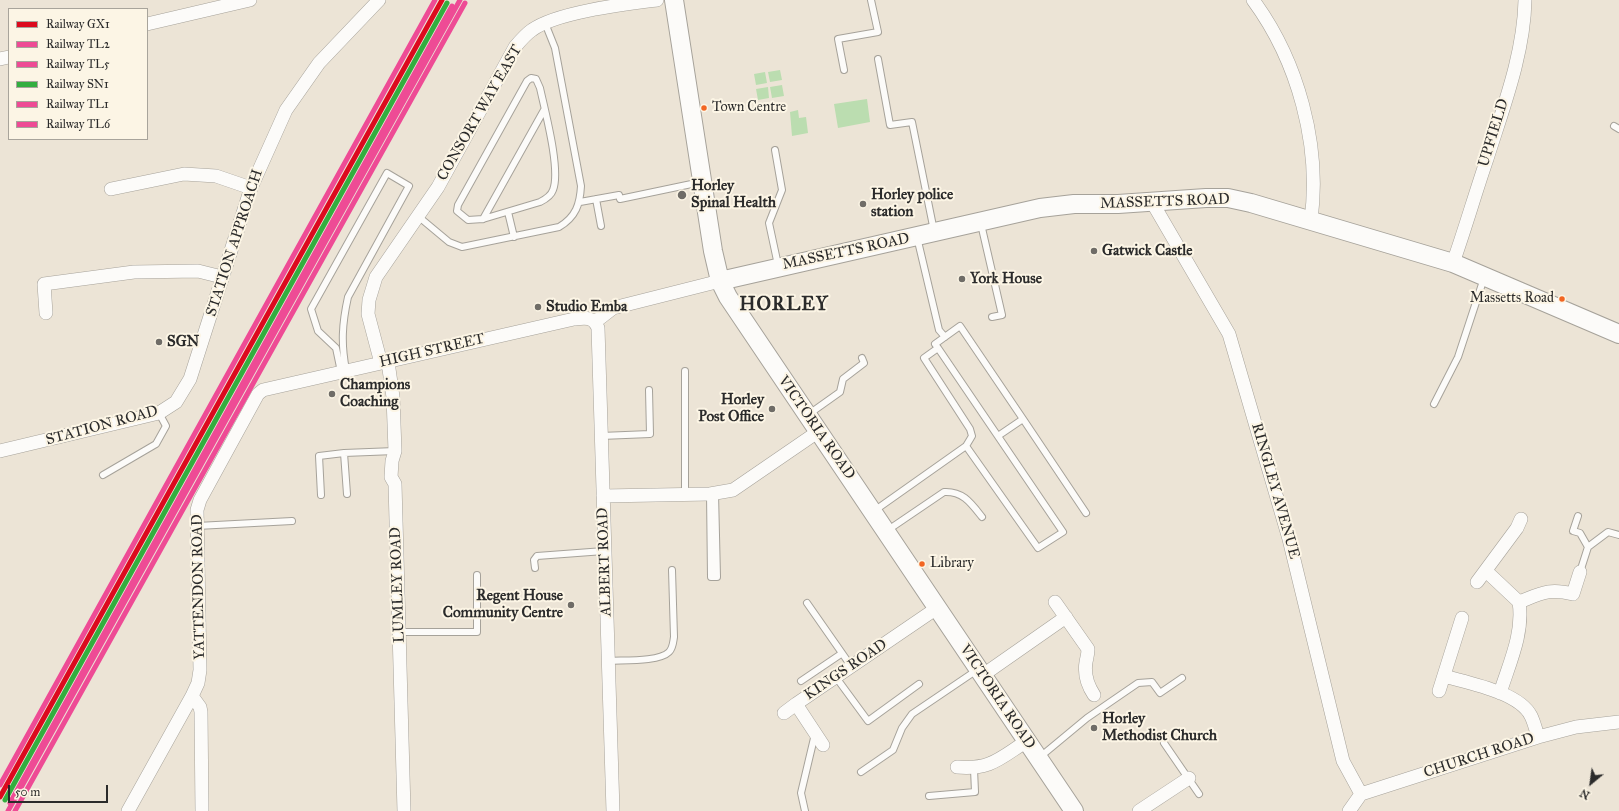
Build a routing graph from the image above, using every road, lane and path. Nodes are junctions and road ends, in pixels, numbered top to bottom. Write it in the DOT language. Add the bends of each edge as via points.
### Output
graph roads {
  1 [pos="250,0"];
  2 [pos="379,0"];
  3 [pos="657,0"];
  4 [pos="674,0"];
  5 [pos="871,0"];
  6 [pos="1253,0"];
  7 [pos="1525,0"];
  8 [pos="545,23"];
  9 [pos="148,24"];
  10 [pos="878,59"];
  11 [pos="844,70"];
  12 [pos="544,110"];
  13 [pos="775,150"];
  14 [pos="703,181"];
  15 [pos="250,188"];
  16 [pos="110,189"];
  17 [pos="596,200"];
  18 [pos="580,202"];
  19 [pos="1152,202"];
  20 [pos="508,212"];
  21 [pos="419,217"];
  22 [pos="483,219"];
  23 [pos="1311,220"];
  24 [pos="981,222"];
  25 [pos="601,226"];
  26 [pos="934,232"];
  27 [pos="514,236"];
  28 [pos="916,237"];
  29 [pos="1452,264"];
  30 [pos="778,267"];
  31 [pos="222,277"];
  32 [pos="1484,277"];
  33 [pos="720,281"];
  34 [pos="46,313"];
  35 [pos="992,317"];
  36 [pos="591,320"];
  37 [pos="1619,334"];
  38 [pos="945,337"];
  39 [pos="938,348"];
  40 [pos="862,358"];
  41 [pos="384,362"];
  42 [pos="343,371"];
  43 [pos="685,371"];
  44 [pos="190,379"];
  45 [pos="276,386"];
  46 [pos="650,390"];
  47 [pos="1434,404"];
  48 [pos="159,413"];
  49 [pos="808,415"];
  50 [pos="1023,419"];
  51 [pos="819,431"];
  52 [pos="601,436"];
  53 [pos="998,436"];
  54 [pos="966,446"];
  55 [pos="0,451"];
  56 [pos="395,452"];
  57 [pos="344,453"];
  58 [pos="103,475"];
  59 [pos="713,493"];
  60 [pos="347,494"];
  61 [pos="685,494"];
  62 [pos="321,495"];
  63 [pos="603,496"];
  64 [pos="874,511"];
  65 [pos="1086,513"];
  66 [pos="1578,516"];
  67 [pos="982,517"];
  68 [pos="1521,518"];
  69 [pos="292,521"];
  70 [pos="197,526"];
  71 [pos="886,531"];
  72 [pos="1619,535"];
  73 [pos="1588,547"];
  74 [pos="604,551"];
  75 [pos="535,568"];
  76 [pos="672,570"];
  77 [pos="1486,571"];
  78 [pos="1580,572"];
  79 [pos="477,575"];
  80 [pos="1477,582"];
  81 [pos="1055,602"];
  82 [pos="1519,602"];
  83 [pos="807,603"];
  84 [pos="937,608"];
  85 [pos="1066,617"];
  86 [pos="1462,618"];
  87 [pos="399,632"];
  88 [pos="842,654"];
  89 [pos="609,664"];
  90 [pos="851,666"];
  91 [pos="980,672"];
  92 [pos="836,676"];
  93 [pos="1444,676"];
  94 [pos="1182,678"];
  95 [pos="800,681"];
  96 [pos="919,684"];
  97 [pos="1439,691"];
  98 [pos="1500,693"];
  99 [pos="1094,695"];
  100 [pos="192,696"];
  101 [pos="796,704"];
  102 [pos="784,713"];
  103 [pos="1619,722"];
  104 [pos="815,733"];
  105 [pos="1538,737"];
  106 [pos="1027,741"];
  107 [pos="1164,743"];
  108 [pos="823,745"];
  109 [pos="1038,758"];
  110 [pos="957,767"];
  111 [pos="974,769"];
  112 [pos="862,772"];
  113 [pos="1189,778"];
  114 [pos="1199,794"];
  115 [pos="1360,794"];
  116 [pos="929,796"];
  117 [pos="128,811"];
  118 [pos="202,811"];
  119 [pos="404,811"];
  120 [pos="613,811"];
  121 [pos="805,811"];
  122 [pos="1074,811"];
  123 [pos="1139,811"];
  124 [pos="1349,811"];
  1 -- 9 [label="street"];
  2 -- 15 [label="street, STATION APPROACH" via="318,63 301,86 286,110"];
  3 -- 8 [label="street, CONSORT WAY EAST" via="586,12"];
  4 -- 14 [label="street, VICTORIA ROAD"];
  5 -- 11 [label="lane" via="878,32 838,39"];
  6 -- 23 [label="street" via="1282,47 1298,91 1312,155 1314,185"];
  7 -- 29 [label="street, UPFIELD" via="1516,60 1499,121"];
  8 -- 18 [label="lane" via="555,48 581,186"];
  8 -- 21 [label="street, CONSORT WAY EAST" via="531,30 515,47"];
  10 -- 26 [label="lane" via="890,124 912,122"];
  12 -- 20 [label="lane" via="556,176 553,191 540,202"];
  12 -- 22 [label="lane"];
  12 -- 22 [label="lane" via="539,82 531,78 458,205 457,212 468,220"];
  13 -- 30 [label="lane" via="782,190 769,222"];
  14 -- 17 [label="lane" via="620,199 619,195"];
  14 -- 33 [label="street, VICTORIA ROAD"];
  15 -- 16 [label="street" via="216,176 184,174"];
  15 -- 31 [label="street, STATION APPROACH"];
  17 -- 18 [label="lane"];
  17 -- 25 [label="lane"];
  18 -- 27 [label="lane" via="575,213 559,227"];
  19 -- 23 [label="street, MASSETTS ROAD" via="1228,198"];
  19 -- 24 [label="street, MASSETTS ROAD" via="1074,204 1040,208"];
  19 -- 115 [label="street, RINGLEY AVENUE" via="1229,334 1289,539 1343,761"];
  20 -- 22 [label="lane"];
  20 -- 27 [label="lane"];
  21 -- 27 [label="lane" via="456,246 462,247"];
  21 -- 41 [label="street, LUMLEY ROAD" via="376,277 372,288 368,314"];
  23 -- 29 [label="street, MASSETTS ROAD"];
  24 -- 26 [label="street, MASSETTS ROAD"];
  24 -- 35 [label="lane" via="1002,315"];
  26 -- 28 [label="street, MASSETTS ROAD"];
  28 -- 30 [label="street, MASSETTS ROAD"];
  28 -- 38 [label="lane" via="939,330"];
  29 -- 32 [label="street, MASSETTS ROAD"];
  30 -- 33 [label="street, MASSETTS ROAD"];
  31 -- 34 [label="street" via="198,270 134,272 44,284"];
  31 -- 44 [label="street, STATION APPROACH"];
  32 -- 37 [label="street, MASSETTS ROAD"];
  32 -- 47 [label="lane" via="1458,357"];
  33 -- 36 [label="street" via="613,308"];
  33 -- 49 [label="street, VICTORIA ROAD" via="728,297"];
  36 -- 41 [label="street, HIGH STREET" via="574,319"];
  36 -- 52 [label="street, ALBERT ROAD" via="598,328"];
  38 -- 39 [label="lane" via="935,344"];
  38 -- 50 [label="lane" via="960,326"];
  39 -- 53 [label="lane"];
  39 -- 54 [label="lane" via="924,358 970,429 972,436"];
  40 -- 49 [label="lane" via="864,363 843,379 840,392"];
  41 -- 42 [label="street, HIGH STREET"];
  41 -- 56 [label="street, LUMLEY ROAD" via="393,397"];
  42 -- 42 [label="lane" via="336,348 318,331 311,309 387,173 409,186 348,297 341,346"];
  42 -- 45 [label="street, HIGH STREET"];
  43 -- 61 [label="lane"];
  44 -- 48 [label="street, STATION ROAD" via="176,402"];
  45 -- 70 [label="street, YATTENDON ROAD" via="258,394 245,416 198,505"];
  46 -- 52 [label="lane" via="650,434"];
  48 -- 55 [label="street, STATION ROAD"];
  48 -- 58 [label="lane" via="166,426 156,444"];
  49 -- 51 [label="street, VICTORIA ROAD"];
  50 -- 53 [label="lane"];
  50 -- 65 [label="lane"];
  51 -- 59 [label="street" via="733,490"];
  51 -- 64 [label="street, VICTORIA ROAD"];
  52 -- 63 [label="street, ALBERT ROAD"];
  53 -- 54 [label="lane" via="1063,532 1038,548"];
  54 -- 64 [label="lane"];
  56 -- 57 [label="lane"];
  56 -- 87 [label="street, LUMLEY ROAD" via="391,477 395,484"];
  57 -- 60 [label="lane"];
  57 -- 62 [label="lane" via="319,456"];
  59 -- 59 [label="lane" via="717,577 712,577"];
  59 -- 61 [label="street"];
  61 -- 63 [label="street"];
  63 -- 74 [label="street, ALBERT ROAD"];
  64 -- 71 [label="street, VICTORIA ROAD"];
  66 -- 73 [label="lane" via="1573,530 1580,533"];
  67 -- 71 [label="lane" via="968,499 953,492 944,492"];
  68 -- 77 [label="street" via="1517,528"];
  69 -- 70 [label="lane"];
  70 -- 100 [label="street, YATTENDON ROAD" via="200,670"];
  71 -- 84 [label="street, VICTORIA ROAD"];
  72 -- 73 [label="lane" via="1608,532"];
  73 -- 78 [label="lane"];
  74 -- 75 [label="lane" via="537,556 534,560"];
  74 -- 89 [label="street, ALBERT ROAD"];
  76 -- 89 [label="lane" via="674,637 669,652 659,658"];
  77 -- 80 [label="street"];
  77 -- 82 [label="street"];
  78 -- 82 [label="street" via="1573,594 1549,590"];
  79 -- 87 [label="lane" via="477,632"];
  81 -- 85 [label="street"];
  82 -- 98 [label="street" via="1519,632"];
  83 -- 88 [label="lane"];
  84 -- 90 [label="street, KINGS ROAD"];
  84 -- 91 [label="street, VICTORIA ROAD"];
  85 -- 91 [label="street"];
  85 -- 99 [label="street" via="1088,649 1087,679"];
  86 -- 93 [label="street"];
  87 -- 119 [label="street, LUMLEY ROAD"];
  88 -- 90 [label="lane"];
  88 -- 95 [label="lane"];
  89 -- 120 [label="street, ALBERT ROAD"];
  90 -- 92 [label="street, KINGS ROAD"];
  91 -- 106 [label="street, VICTORIA ROAD"];
  91 -- 112 [label="lane" via="912,714 902,728 893,750"];
  92 -- 96 [label="lane" via="868,721"];
  92 -- 101 [label="street, KINGS ROAD"];
  93 -- 97 [label="street"];
  93 -- 98 [label="street"];
  94 -- 109 [label="lane" via="1160,693 1152,682 1138,683 1087,718"];
  98 -- 105 [label="street" via="1517,701 1531,715"];
  100 -- 117 [label="street, YATTENDON ROAD"];
  100 -- 118 [label="street" via="201,712"];
  101 -- 102 [label="street"];
  101 -- 104 [label="street, KINGS ROAD"];
  103 -- 105 [label="street, CHURCH ROAD" via="1576,726"];
  104 -- 108 [label="street, KINGS ROAD"];
  104 -- 121 [label="lane" via="801,793"];
  105 -- 115 [label="street, CHURCH ROAD"];
  106 -- 109 [label="street, VICTORIA ROAD"];
  106 -- 111 [label="street" via="994,762"];
  107 -- 113 [label="lane"];
  109 -- 122 [label="street, VICTORIA ROAD"];
  110 -- 111 [label="street"];
  111 -- 116 [label="lane" via="975,792"];
  113 -- 114 [label="lane"];
  113 -- 123 [label="street"];
  115 -- 124 [label="street"];
}
